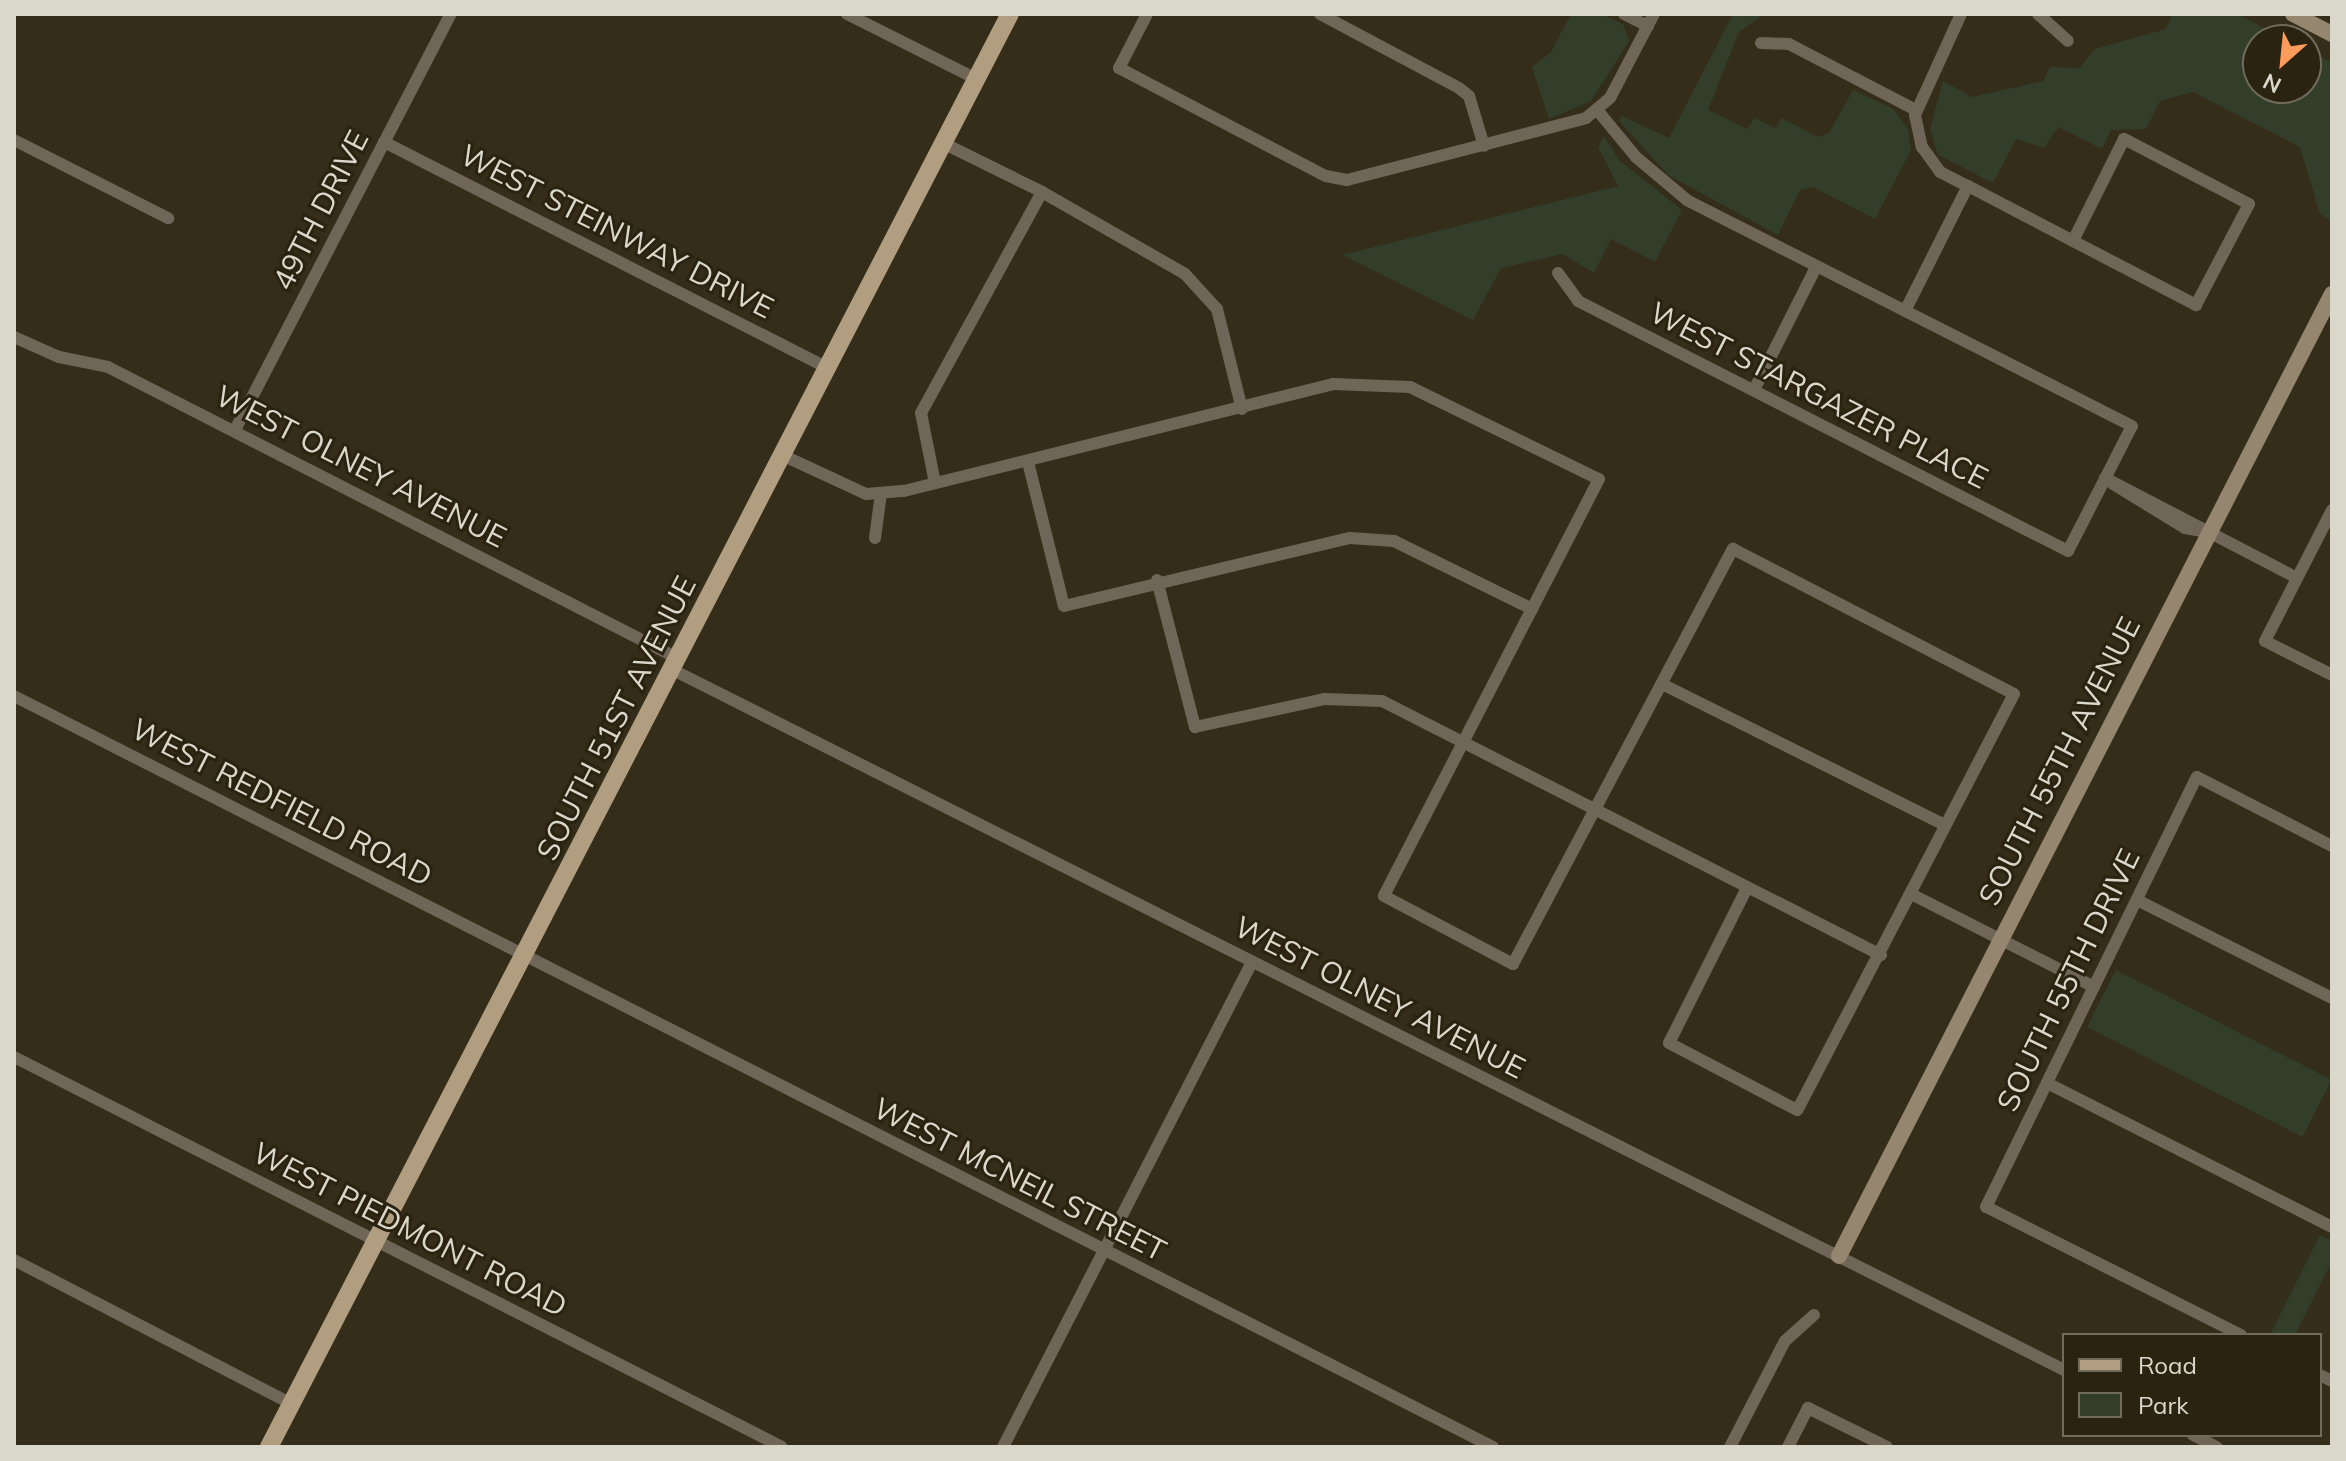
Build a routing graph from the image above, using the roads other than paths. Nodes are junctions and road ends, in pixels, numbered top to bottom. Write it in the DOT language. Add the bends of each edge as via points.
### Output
graph roads {
  1 [pos="451,14"];
  2 [pos="847,14"];
  3 [pos="1010,14"];
  4 [pos="1147,14"];
  5 [pos="1320,14"];
  6 [pos="1624,14"];
  7 [pos="1961,14"];
  8 [pos="2038,14"];
  9 [pos="2293,14"];
  10 [pos="1651,20"];
  11 [pos="2332,34"];
  12 [pos="2068,41"];
  13 [pos="1761,43"];
  14 [pos="976,79"];
  15 [pos="1916,110"];
  16 [pos="1598,111"];
  17 [pos="14,140"];
  18 [pos="384,142"];
  19 [pos="943,143"];
  20 [pos="1484,146"];
  21 [pos="1968,186"];
  22 [pos="1042,192"];
  23 [pos="168,218"];
  24 [pos="2073,241"];
  25 [pos="1816,267"];
  26 [pos="1558,273"];
  27 [pos="2332,294"];
  28 [pos="1905,311"];
  29 [pos="14,337"];
  30 [pos="826,367"];
  31 [pos="1754,390"];
  32 [pos="1242,409"];
  33 [pos="235,430"];
  34 [pos="782,455"];
  35 [pos="1028,462"];
  36 [pos="2105,478"];
  37 [pos="935,483"];
  38 [pos="881,493"];
  39 [pos="2332,510"];
  40 [pos="2208,532"];
  41 [pos="875,538"];
  42 [pos="2297,578"];
  43 [pos="1157,580"];
  44 [pos="1532,609"];
  45 [pos="676,664"];
  46 [pos="2332,675"];
  47 [pos="1664,685"];
  48 [pos="14,696"];
  49 [pos="1463,743"];
  50 [pos="1597,810"];
  51 [pos="1945,825"];
  52 [pos="2332,846"];
  53 [pos="1747,888"];
  54 [pos="1913,895"];
  55 [pos="2137,900"];
  56 [pos="1999,938"];
  57 [pos="526,954"];
  58 [pos="1881,955"];
  59 [pos="1252,962"];
  60 [pos="2094,987"];
  61 [pos="2332,998"];
  62 [pos="14,1057"];
  63 [pos="2047,1083"];
  64 [pos="2332,1227"];
  65 [pos="378,1241"];
  66 [pos="1105,1252"];
  67 [pos="1839,1256"];
  68 [pos="14,1260"];
  69 [pos="1814,1315"];
  70 [pos="2237,1333"];
  71 [pos="2062,1369"];
  72 [pos="292,1404"];
  73 [pos="269,1447"];
  74 [pos="782,1447"];
  75 [pos="1003,1447"];
  76 [pos="1493,1447"];
  77 [pos="1730,1447"];
  78 [pos="1788,1447"];
  79 [pos="1887,1447"];
  1 -- 18 [label="street, 49TH DRIVE"];
  2 -- 14 [label="street"];
  3 -- 14 [label="main road, SOUTH 51ST AVENUE"];
  4 -- 20 [label="street" via="1119,68 1326,176 1347,180"];
  5 -- 20 [label="street" via="1469,96"];
  6 -- 10 [label="street"];
  7 -- 15 [label="street"];
  8 -- 12 [label="street"];
  9 -- 11 [label="street"];
  10 -- 16 [label="street"];
  13 -- 15 [label="street" via="1789,44"];
  14 -- 19 [label="main road, SOUTH 51ST AVENUE"];
  15 -- 21 [label="street" via="1929,160"];
  16 -- 20 [label="street"];
  16 -- 25 [label="street" via="1677,193"];
  17 -- 23 [label="street"];
  18 -- 30 [label="street, WEST STEINWAY DRIVE"];
  18 -- 33 [label="street, 49TH DRIVE"];
  19 -- 22 [label="street"];
  19 -- 30 [label="main road, SOUTH 51ST AVENUE"];
  21 -- 24 [label="street"];
  21 -- 28 [label="street"];
  22 -- 32 [label="street" via="1185,274 1217,309"];
  22 -- 37 [label="street" via="921,413"];
  24 -- 24 [label="street" via="2124,139 2249,204 2196,305"];
  25 -- 28 [label="street"];
  25 -- 31 [label="street"];
  26 -- 31 [label="street, WEST STARGAZER PLACE" via="1578,301"];
  27 -- 40 [label="street, SOUTH 55TH AVENUE"];
  28 -- 36 [label="street" via="2132,426"];
  29 -- 33 [label="street, WEST OLNEY AVENUE" via="59,357 108,367"];
  30 -- 34 [label="main road, SOUTH 51ST AVENUE"];
  31 -- 36 [label="street, WEST STARGAZER PLACE" via="2068,551"];
  32 -- 35 [label="street"];
  32 -- 44 [label="street" via="1333,384 1410,387 1599,479"];
  33 -- 45 [label="street, WEST OLNEY AVENUE"];
  34 -- 38 [label="street" via="866,494"];
  34 -- 45 [label="main road, SOUTH 51ST AVENUE"];
  35 -- 37 [label="street"];
  35 -- 43 [label="street" via="1064,606"];
  36 -- 40 [label="street" via="2185,528"];
  37 -- 38 [label="street"];
  38 -- 41 [label="street"];
  39 -- 42 [label="street"];
  40 -- 42 [label="street"];
  40 -- 56 [label="street, SOUTH 55TH AVENUE"];
  42 -- 46 [label="street" via="2265,641"];
  43 -- 44 [label="street" via="1350,538 1394,541"];
  43 -- 49 [label="street" via="1195,727 1324,699 1382,701"];
  44 -- 49 [label="street"];
  45 -- 57 [label="main road, SOUTH 51ST AVENUE"];
  45 -- 59 [label="street, WEST OLNEY AVENUE"];
  47 -- 50 [label="street"];
  47 -- 51 [label="street"];
  47 -- 51 [label="street" via="1733,549 2014,694"];
  48 -- 57 [label="street, WEST REDFIELD ROAD"];
  49 -- 50 [label="street"];
  49 -- 50 [label="street" via="1384,896 1513,964"];
  50 -- 53 [label="street"];
  51 -- 54 [label="street"];
  52 -- 55 [label="street, SOUTH 55TH DRIVE" via="2197,777"];
  53 -- 58 [label="street"];
  53 -- 58 [label="street" via="1669,1043 1797,1110"];
  54 -- 56 [label="street"];
  54 -- 58 [label="street"];
  55 -- 60 [label="street, SOUTH 55TH DRIVE"];
  55 -- 61 [label="street"];
  56 -- 60 [label="street"];
  56 -- 67 [label="street, SOUTH 55TH AVENUE"];
  57 -- 65 [label="main road, SOUTH 51ST AVENUE"];
  57 -- 66 [label="street, WEST MCNEIL STREET"];
  59 -- 66 [label="street"];
  59 -- 67 [label="street, WEST OLNEY AVENUE"];
  60 -- 63 [label="street, SOUTH 55TH DRIVE"];
  62 -- 65 [label="street, WEST PIEDMONT ROAD"];
  63 -- 64 [label="street"];
  63 -- 70 [label="street, SOUTH 55TH DRIVE" via="1986,1207"];
  65 -- 72 [label="main road, SOUTH 51ST AVENUE"];
  65 -- 74 [label="street, WEST PIEDMONT ROAD"];
  66 -- 75 [label="street"];
  66 -- 76 [label="street, WEST MCNEIL STREET"];
  67 -- 71 [label="street, WEST OLNEY AVENUE"];
  68 -- 72 [label="street"];
  69 -- 77 [label="street" via="1785,1341"];
  72 -- 73 [label="main road, SOUTH 51ST AVENUE"];
  78 -- 79 [label="street" via="1808,1408"];
}
